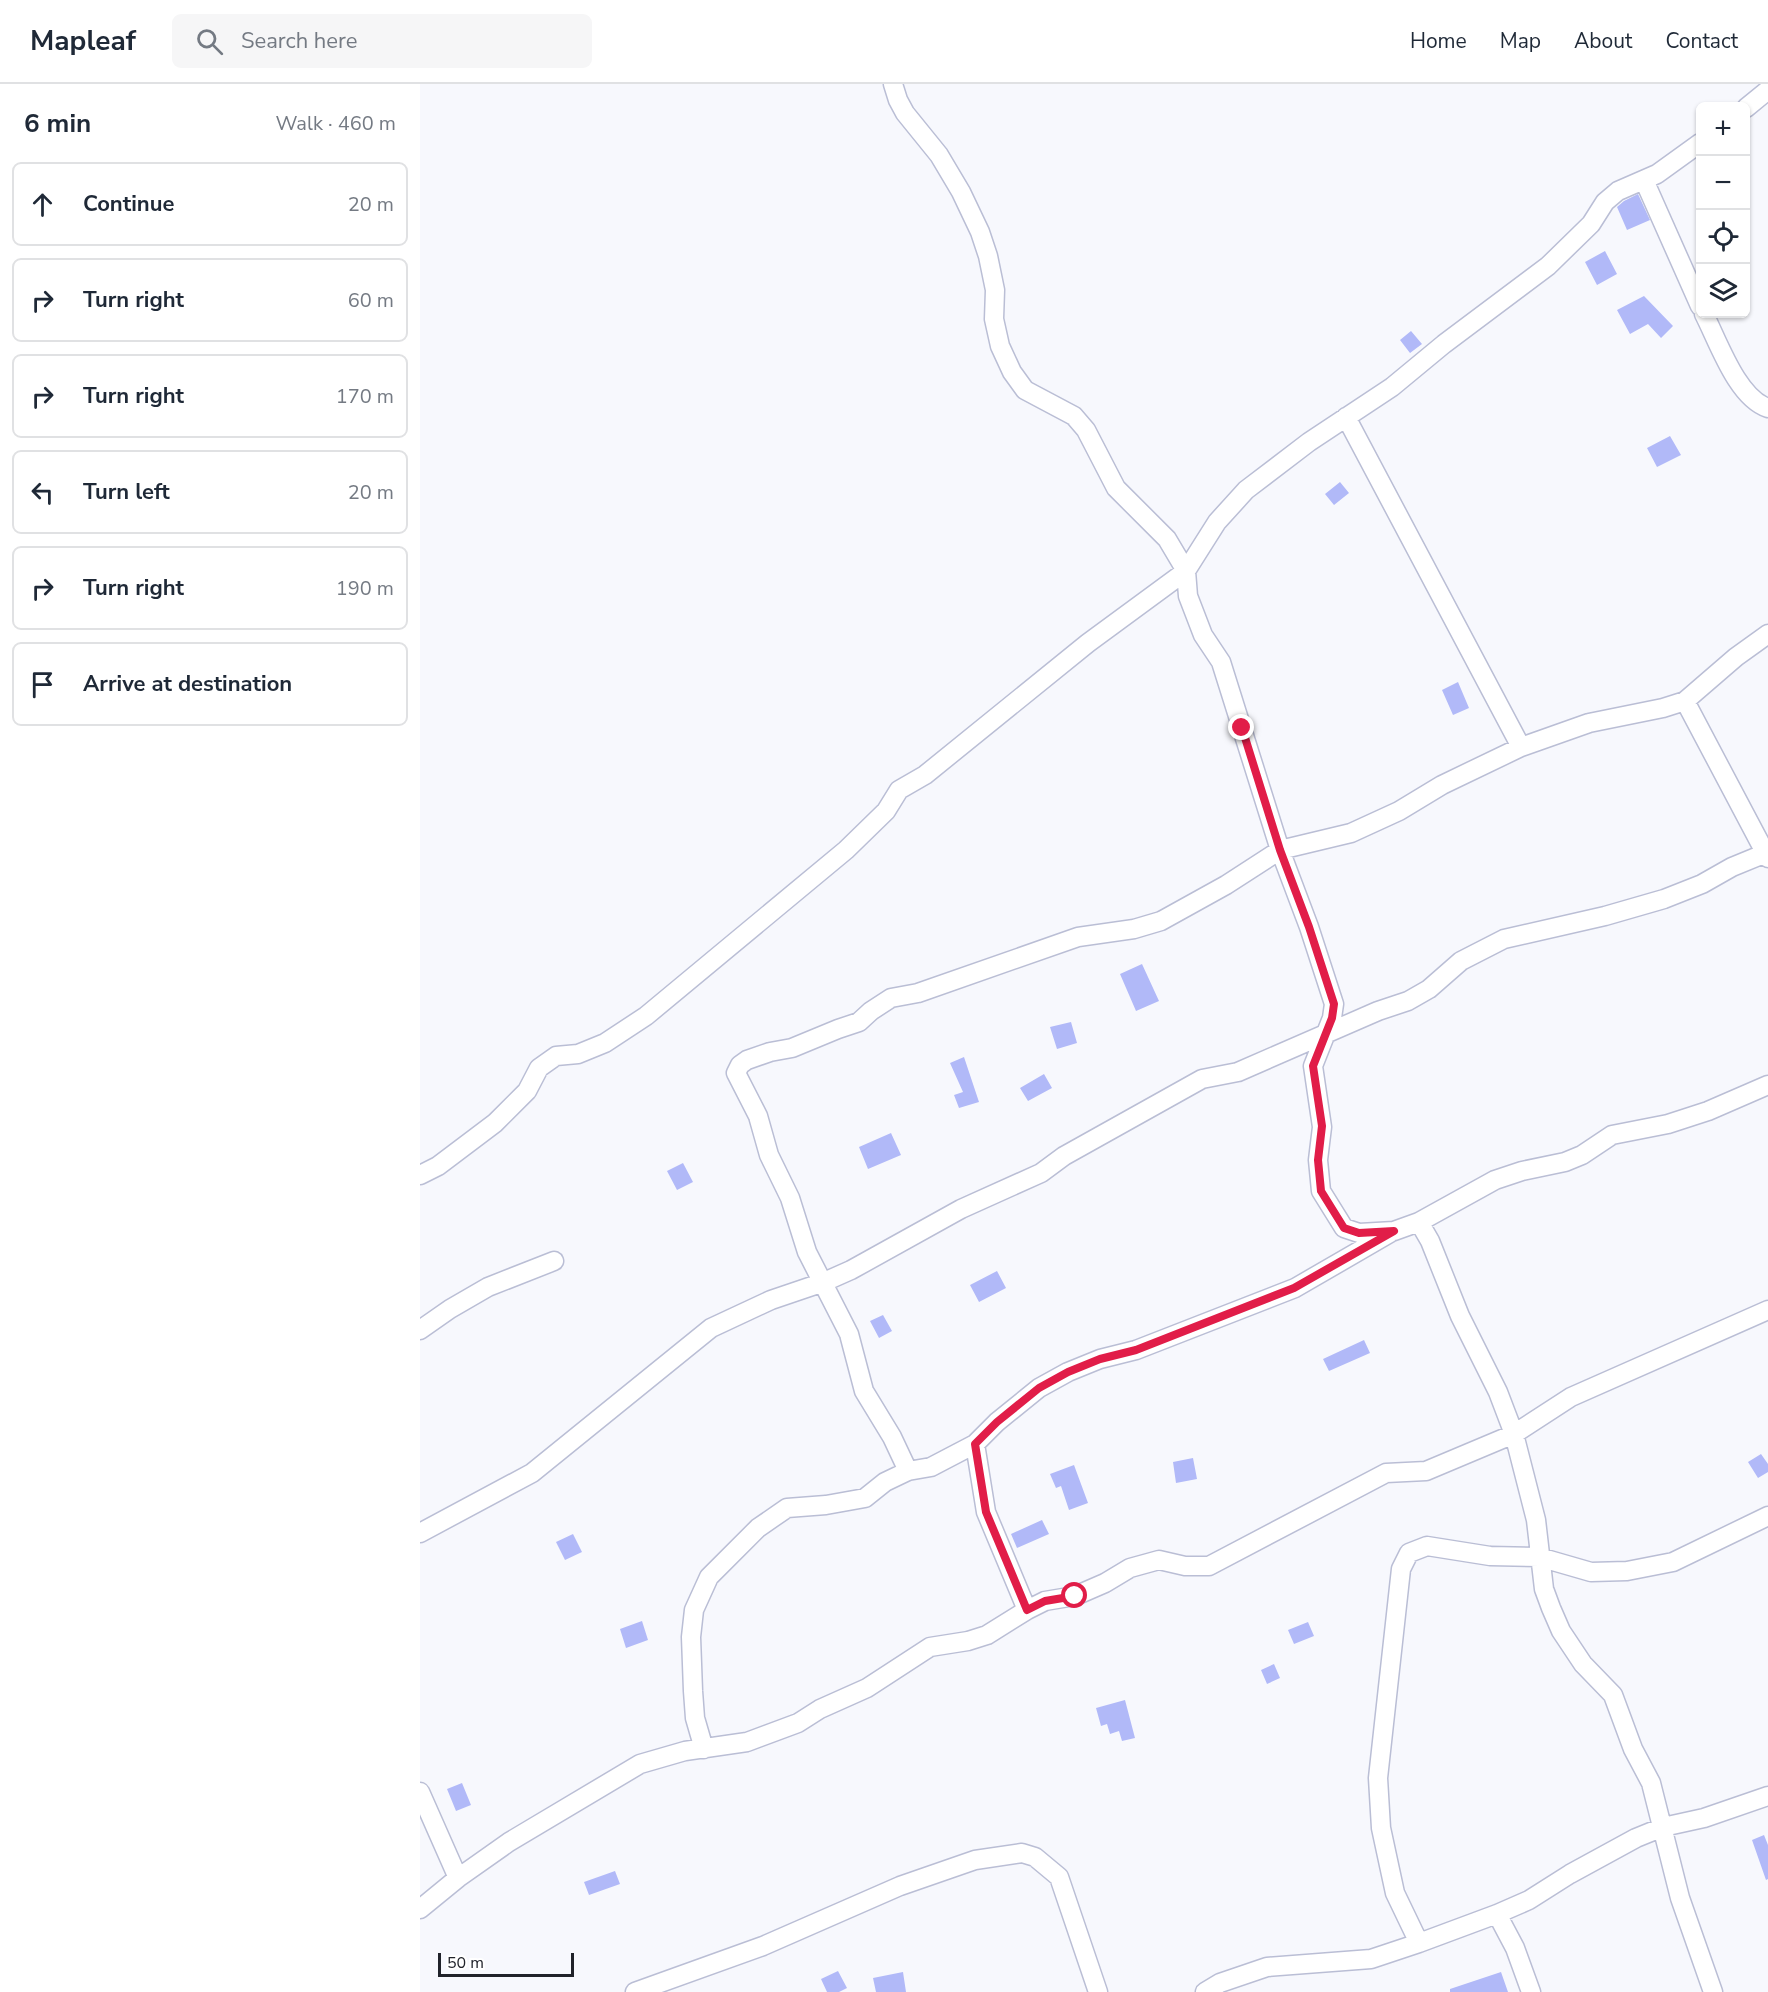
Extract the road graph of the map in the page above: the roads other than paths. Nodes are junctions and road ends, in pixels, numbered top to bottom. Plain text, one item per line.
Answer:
1 (894, 84) edge
2 (1768, 90) edge
3 (1750, 105) edge
4 (1696, 147) edge
5 (1644, 180) junction
6 (1696, 295) edge
7 (1706, 318) edge
8 (1768, 408) edge
9 (1346, 417) junction
10 (1186, 571) junction
11 (1768, 634) edge
12 (1685, 702) junction
13 (1521, 747) junction
14 (1280, 850) junction
15 (1767, 856) edge
16 (1325, 1033) junction
17 (1768, 1085) edge
18 (420, 1175) edge
19 (1419, 1222) junction
20 (1394, 1231) junction
21 (554, 1261) dead end
22 (824, 1282) junction
23 (1768, 1311) edge
24 (420, 1330) edge
25 (1514, 1434) junction
26 (975, 1444) junction
27 (908, 1471) junction
28 (1768, 1516) edge
29 (420, 1533) edge
30 (1539, 1557) junction
31 (1027, 1610) junction
32 (704, 1749) junction
33 (420, 1792) edge
34 (1768, 1796) edge
35 (1663, 1827) junction
36 (458, 1878) junction
37 (420, 1909) edge
38 (1497, 1914) junction
39 (1419, 1943) junction
40 (634, 1992) edge
41 (1098, 1992) edge
42 (1205, 1992) edge
43 (1531, 1992) edge
44 (1713, 1992) edge

1 - 10 street
2 - 3 street
4 - 5 street
5 - 6 street
5 - 9 street
7 - 8 street
9 - 10 street
9 - 13 street
10 - 14 street
10 - 18 street
11 - 12 street
12 - 13 street
12 - 15 street
13 - 14 street
14 - 16 street
14 - 22 street
15 - 16 street
16 - 20 street
16 - 22 street
17 - 19 street
19 - 20 street
19 - 25 street
20 - 26 street
21 - 24 street
22 - 27 street
22 - 29 street
23 - 25 street
25 - 30 street
25 - 31 street
26 - 27 street
26 - 31 street
27 - 32 street
28 - 30 street
30 - 35 street
30 - 39 street
31 - 32 street
32 - 36 street
33 - 36 street
34 - 35 street
35 - 38 street
35 - 44 street
36 - 37 street
38 - 39 street
38 - 43 street
39 - 42 street
40 - 41 street

